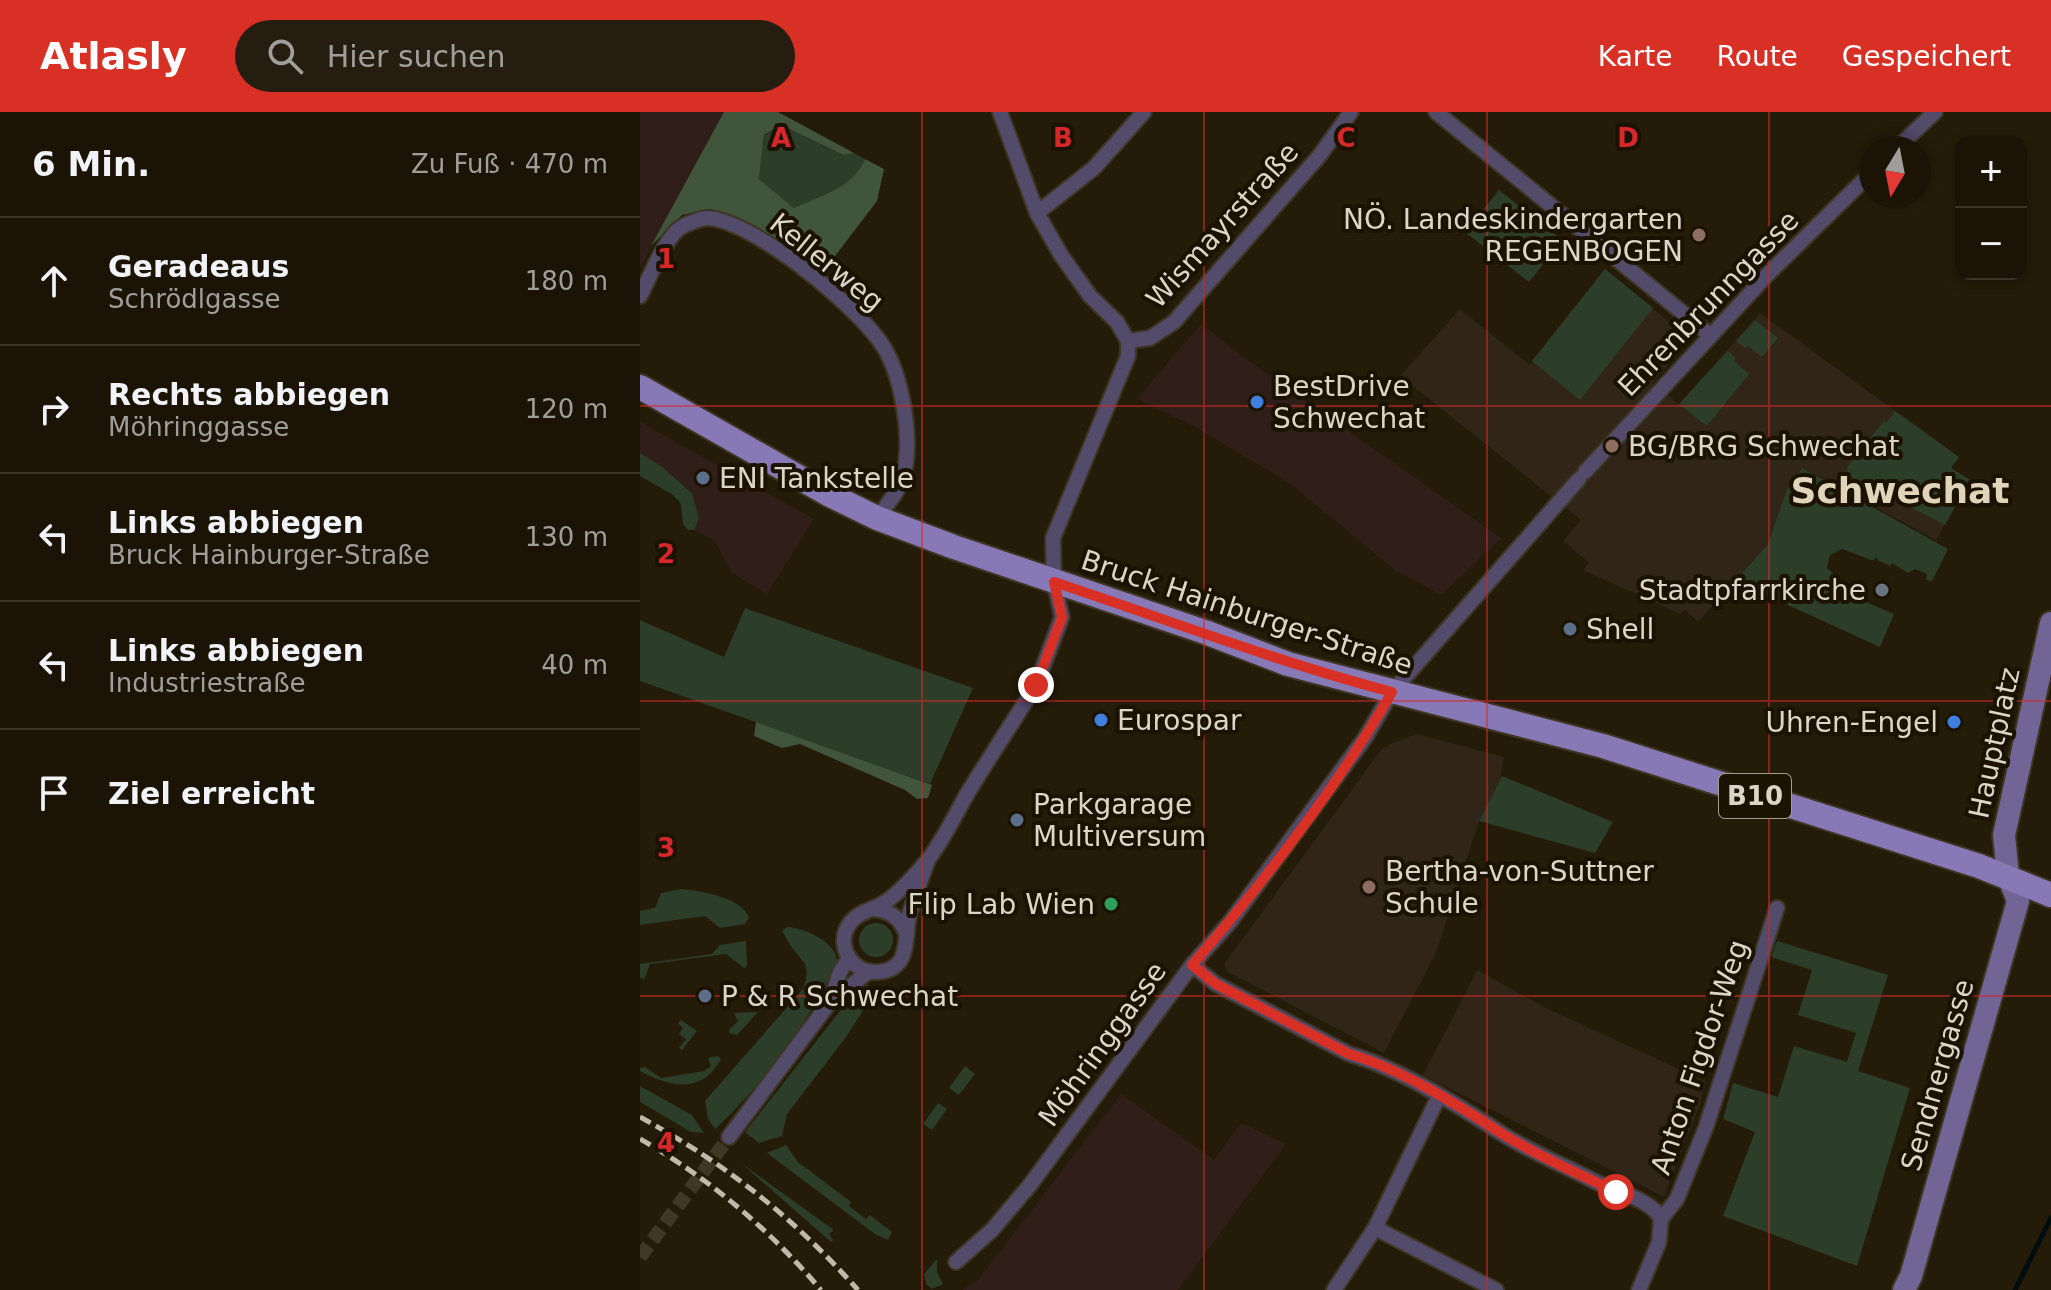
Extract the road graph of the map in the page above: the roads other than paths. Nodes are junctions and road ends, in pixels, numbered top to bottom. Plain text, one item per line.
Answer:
1 (1000, 112) edge
2 (1144, 112) edge
3 (1351, 112) edge
4 (1436, 112) edge
5 (1935, 112) edge
6 (1910, 136) edge
7 (1859, 185) edge
8 (1037, 213) junction
9 (640, 296) edge
10 (1710, 335) junction
11 (1128, 341) junction
12 (640, 387) edge
13 (877, 518) junction
14 (1054, 582) junction
15 (2051, 623) edge
16 (1392, 692) junction
17 (928, 860) junction
18 (2008, 876) junction
19 (2047, 893) edge
20 (1777, 908) dead end
21 (874, 909) junction
22 (907, 935) junction
23 (849, 958) junction
24 (1192, 965) junction
25 (868, 972) junction
26 (830, 1002) junction
27 (1439, 1096) junction
28 (729, 1137) tunnel mouth
29 (1661, 1219) junction
30 (1375, 1228) junction
31 (956, 1262) dead end
32 (1334, 1290) edge
33 (1496, 1290) edge
34 (1639, 1290) edge
35 (1904, 1290) edge

1 - 8 street
2 - 8 street
3 - 11 street, Wismayrstraße
4 - 10 street
5 - 6 street
7 - 10 street, Ehrenbrunngasse
8 - 11 street
9 - 13 street, Kellerweg
10 - 16 street, Ehrenbrunngasse
11 - 14 street
12 - 13 main road, Bruck Hainburger-Straße / B10
13 - 14 main road, Bruck Hainburger-Straße / B10
14 - 16 main road, Bruck Hainburger-Straße / B10
14 - 17 street
15 - 18 street, Hauptplatz
16 - 18 main road, Bruck Hainburger-Straße / B10
16 - 24 street, Möhringgasse
17 - 21 street
17 - 22 street
18 - 19 main road, B10
18 - 35 street, Sendnergasse
20 - 29 street, Anton Figdor-Weg
21 - 22 street
21 - 23 street
22 - 25 street
23 - 25 street
23 - 26 street
24 - 27 street
24 - 31 street, Möhringgasse
25 - 26 street
26 - 28 street
27 - 29 street
27 - 30 street
29 - 34 street
30 - 32 street
30 - 33 street

